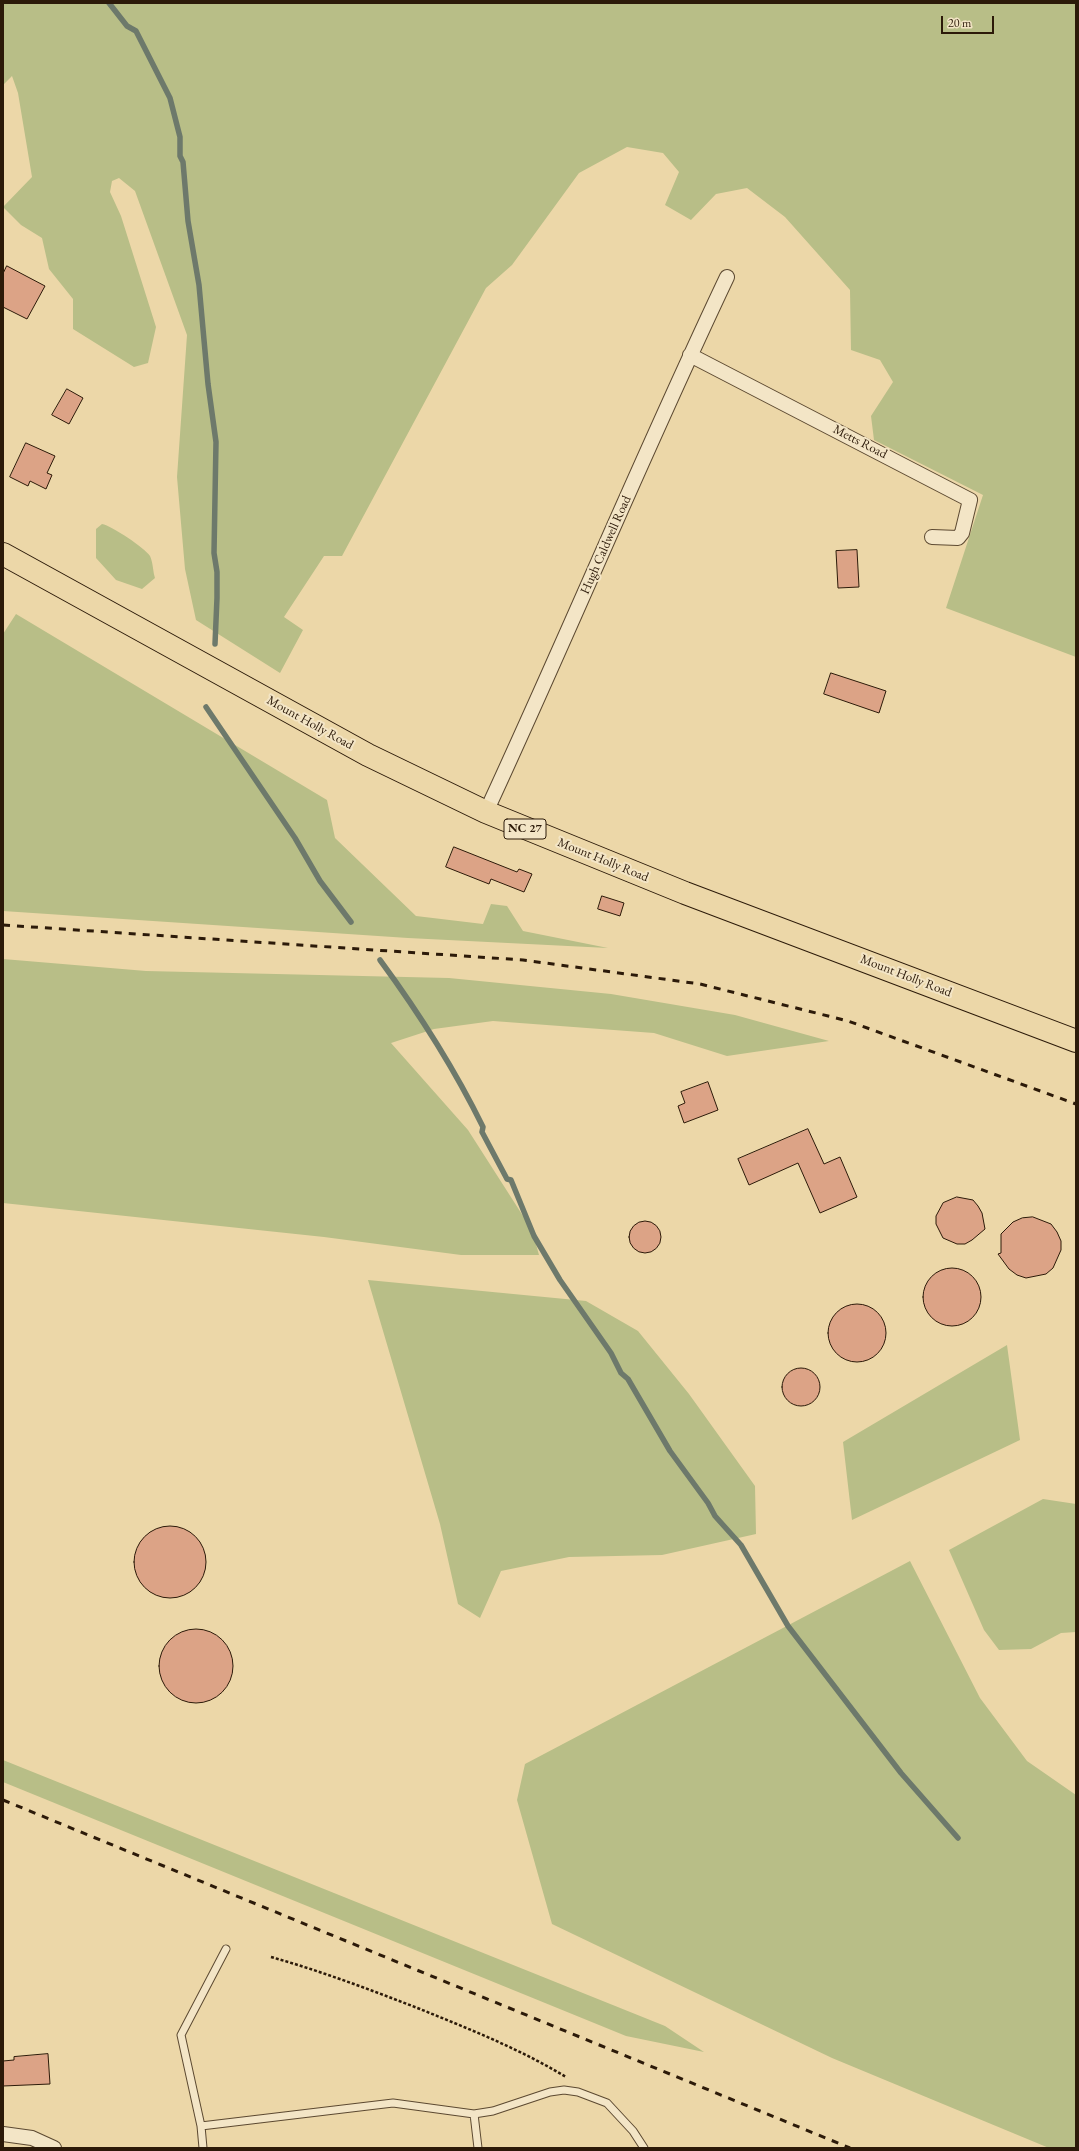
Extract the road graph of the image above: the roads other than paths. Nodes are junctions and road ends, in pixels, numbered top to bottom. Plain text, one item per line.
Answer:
1 (727, 277) dead end
2 (690, 355) junction
3 (932, 537) dead end
4 (3, 554) edge
5 (486, 812) junction
6 (1076, 1041) edge
7 (226, 1949) dead end
8 (474, 2114) junction
9 (201, 2126) junction
10 (3, 2134) edge
11 (54, 2148) edge
12 (203, 2148) edge
13 (478, 2148) edge
14 (644, 2148) edge

1 - 2 street, Hugh Caldwell Road
2 - 3 street, Metts Road
2 - 5 street, Hugh Caldwell Road
4 - 5 main road, Mount Holly Road / NC 27
5 - 6 main road, Mount Holly Road / NC 27
7 - 9 lane
8 - 9 lane
8 - 13 lane
8 - 14 lane
9 - 12 lane
10 - 11 street

